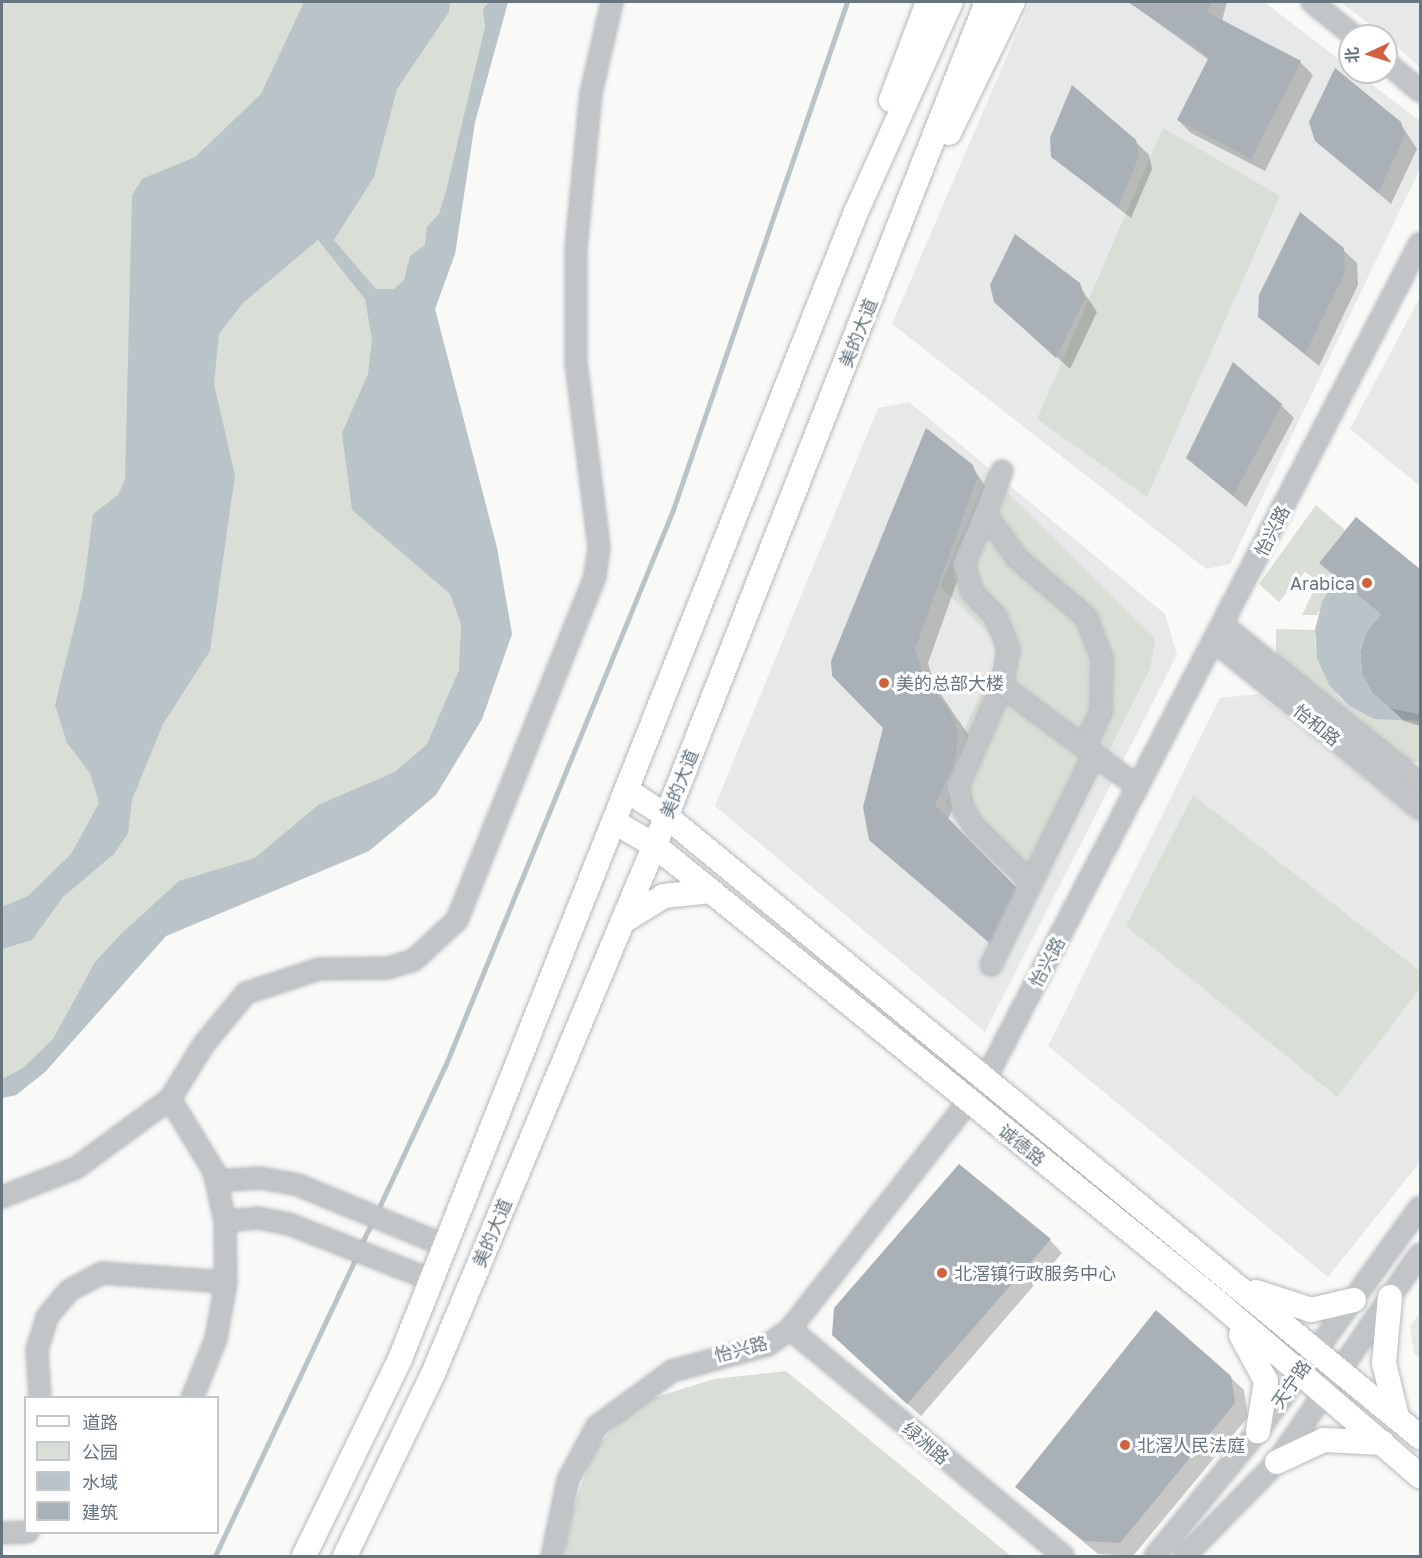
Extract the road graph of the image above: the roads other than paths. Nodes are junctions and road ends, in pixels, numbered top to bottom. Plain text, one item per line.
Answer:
1 (612, 2) edge
2 (928, 2) edge
3 (951, 2) edge
4 (987, 2) edge
5 (1013, 2) edge
6 (1312, 2) edge
7 (1339, 24) edge
8 (1398, 72) edge
9 (1420, 91) edge
10 (856, 212) junction
11 (900, 232) junction
12 (1420, 243) edge
13 (1002, 471) dead end
14 (985, 514) junction
15 (1219, 633) junction
16 (1002, 686) junction
17 (1089, 751) junction
18 (1420, 783) edge
19 (1138, 788) junction
20 (628, 791) junction
21 (1420, 809) edge
22 (666, 816) junction
23 (616, 823) junction
24 (654, 845) junction
25 (1031, 882) junction
26 (711, 891) junction
27 (622, 922) junction
28 (991, 965) dead end
29 (985, 1080) junction
30 (170, 1099) junction
31 (970, 1103) junction
32 (216, 1181) junction
33 (2, 1197) edge
34 (1420, 1207) edge
35 (225, 1221) junction
36 (446, 1246) junction
37 (1420, 1254) edge
38 (432, 1280) junction
39 (226, 1282) junction
40 (1243, 1288) junction
41 (1390, 1297) junction
42 (1214, 1299) junction
43 (1354, 1300) junction
44 (790, 1329) junction
45 (1316, 1349) junction
46 (1339, 1367) junction
47 (1298, 1372) junction
48 (1324, 1391) junction
49 (40, 1396) edge
50 (193, 1396) edge
51 (1397, 1417) junction
52 (1258, 1431) junction
53 (1420, 1437) edge
54 (1383, 1443) junction
55 (1277, 1462) junction
56 (1420, 1476) edge
57 (2, 1533) edge
58 (24, 1533) edge
59 (304, 1557) edge
60 (345, 1557) edge
61 (552, 1557) edge
62 (1063, 1557) edge
63 (1155, 1557) edge
64 (1185, 1557) edge

1 - 30 street
2 - 10 main road
3 - 10 main road, 美的大道
4 - 11 main road, 美的大道
5 - 11 main road
6 - 7 street
8 - 9 street
10 - 20 main road, 美的大道
11 - 22 main road, 美的大道
12 - 15 street, 怡兴路
13 - 14 street
14 - 16 street
14 - 17 street
15 - 18 street, 怡和路
15 - 19 street, 怡兴路
15 - 21 street, 怡和路
16 - 17 street
16 - 25 street
17 - 19 street
17 - 25 street
19 - 29 street, 怡兴路
20 - 22 main road, 诚德路
20 - 23 main road, 美的大道
22 - 24 main road, 美的大道
22 - 29 main road, 诚德路
23 - 24 main road, 诚德路
23 - 36 main road, 美的大道
24 - 26 main road, 诚德路
24 - 27 main road, 美的大道
25 - 28 street
26 - 27 main road
26 - 31 main road, 诚德路
27 - 60 main road, 美的大道
29 - 31 street, 怡兴路
29 - 40 main road, 诚德路
30 - 32 street
30 - 33 street
31 - 42 main road, 诚德路
31 - 44 street, 怡兴路
32 - 35 street
32 - 36 street
34 - 43 street, 天宁路
35 - 38 street
35 - 39 street
36 - 38 main road, 美的大道
37 - 41 street, 天宁路
38 - 59 main road, 美的大道
39 - 49 street
39 - 50 street
40 - 43 main road
40 - 45 main road, 诚德路
41 - 46 street, 天宁路
41 - 51 main road
42 - 47 main road, 诚德路
42 - 52 main road
43 - 45 street, 天宁路
44 - 61 street, 怡兴路
44 - 62 street, 绿洲路
45 - 46 main road, 诚德路
45 - 47 street, 天宁路
46 - 48 street, 天宁路
46 - 51 main road, 诚德路
47 - 48 main road, 诚德路
47 - 52 street, 天宁路
48 - 54 main road, 诚德路
48 - 55 street, 天宁路
51 - 53 main road, 诚德路
52 - 63 street, 天宁路
54 - 55 main road
54 - 56 main road, 诚德路
55 - 64 street, 天宁路
57 - 58 street

